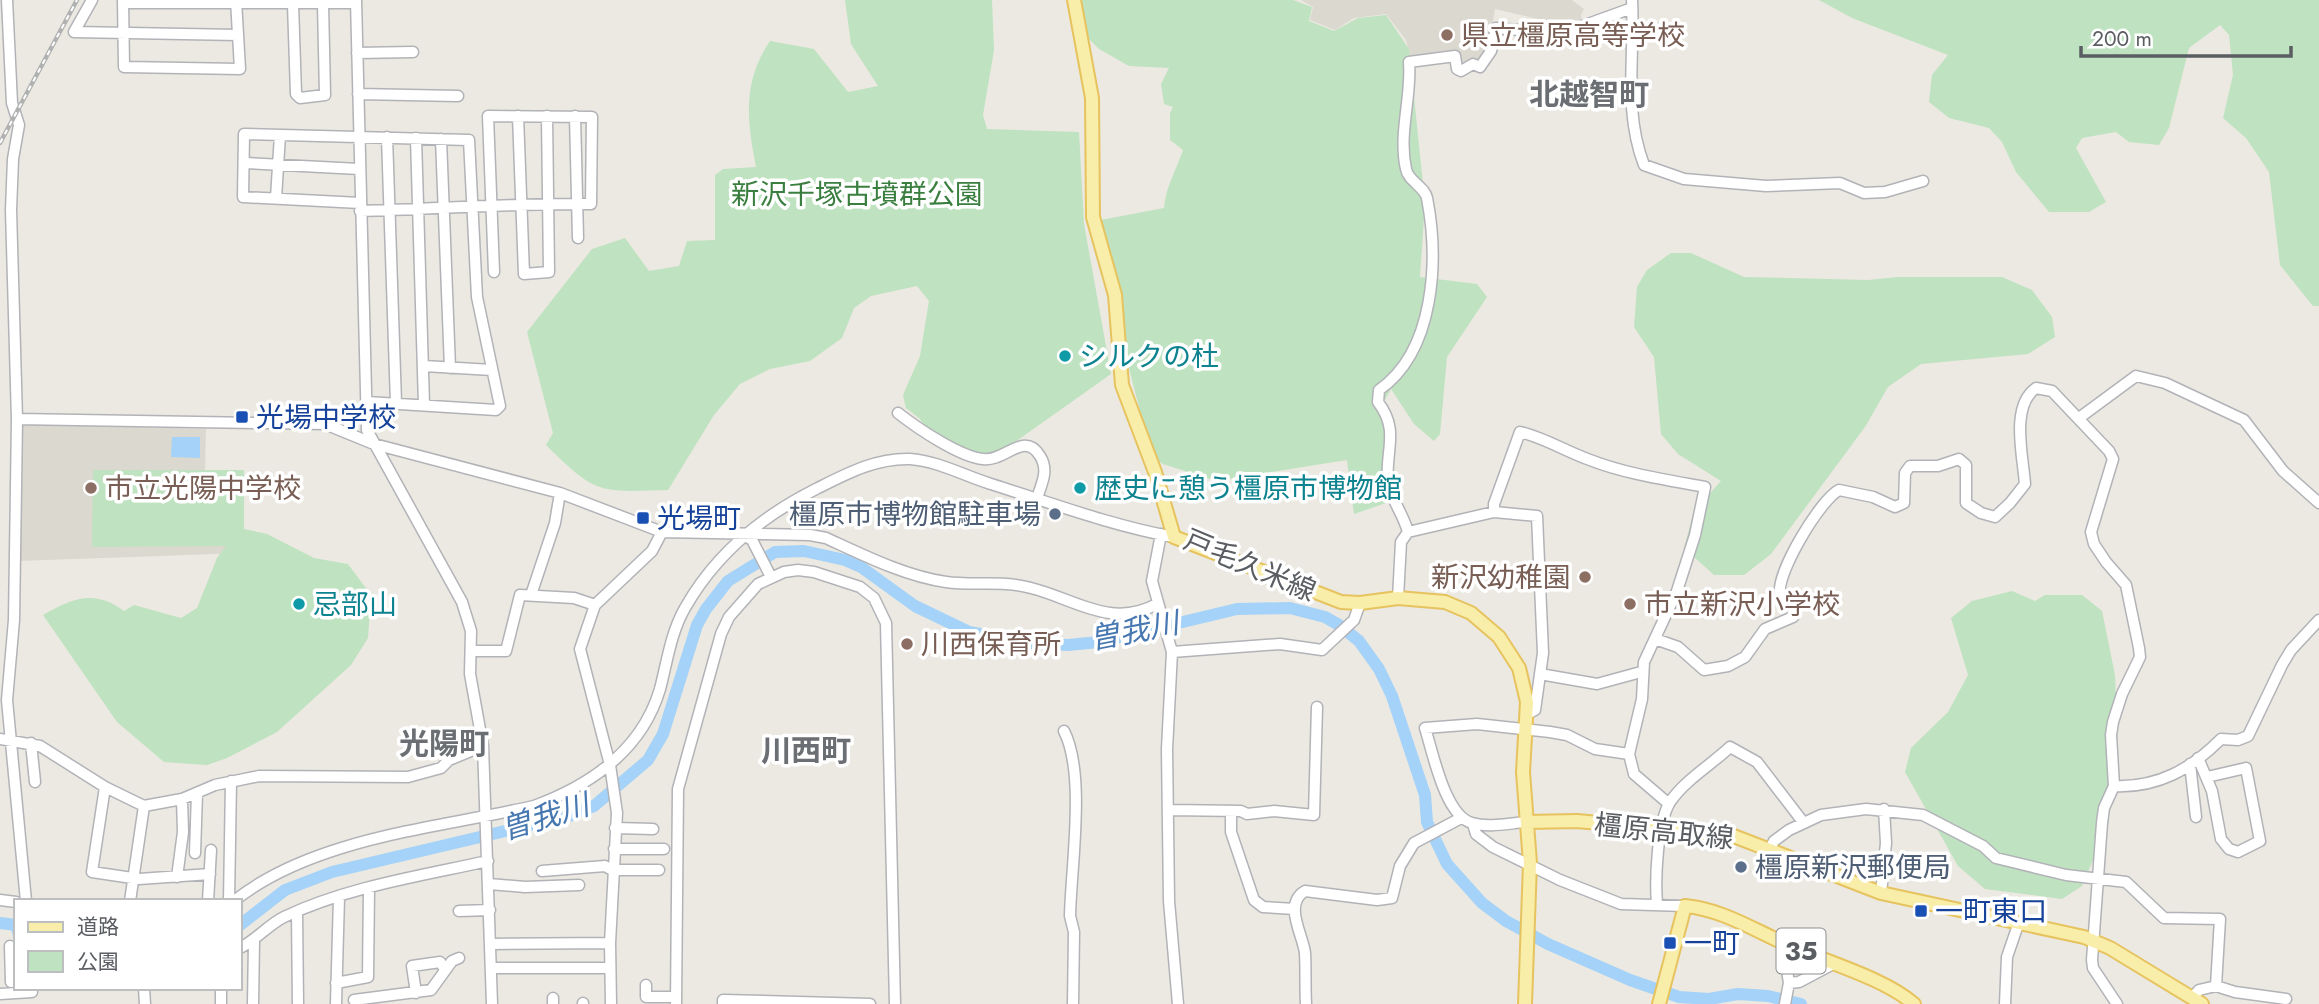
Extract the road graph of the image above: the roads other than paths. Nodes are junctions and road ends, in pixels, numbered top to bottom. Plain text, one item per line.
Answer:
1 (92, 0) edge
2 (1074, 0) edge
3 (356, 1) edge
4 (123, 2) edge
5 (236, 2) edge
6 (7, 3) edge
7 (293, 4) junction
8 (323, 4) junction
9 (1632, 4) edge
10 (124, 34) junction
11 (238, 34) junction
12 (412, 52) dead end
13 (357, 53) junction
14 (358, 94) junction
15 (458, 96) dead end
16 (518, 116) junction
17 (547, 116) junction
18 (575, 116) junction
19 (280, 135) junction
20 (359, 136) junction
21 (387, 137) junction
22 (416, 138) junction
23 (441, 139) junction
24 (245, 163) junction
25 (278, 165) junction
26 (359, 169) junction
27 (1923, 181) dead end
28 (276, 198) junction
29 (548, 204) junction
30 (576, 204) junction
31 (522, 205) junction
32 (491, 206) junction
33 (360, 207) junction
34 (470, 207) junction
35 (444, 208) junction
36 (418, 209) junction
37 (389, 210) junction
38 (578, 238) dead end
39 (494, 272) dead end
40 (424, 366) junction
41 (450, 368) junction
42 (492, 370) junction
43 (367, 402) junction
44 (396, 403) junction
45 (424, 405) junction
46 (898, 413) dead end
47 (2079, 418) junction
48 (17, 419) junction
49 (374, 444) junction
50 (560, 493) junction
51 (1037, 498) junction
52 (2319, 503) edge
53 (1494, 512) junction
54 (662, 532) junction
55 (1408, 532) junction
56 (1161, 534) junction
57 (1174, 537) junction
58 (747, 538) junction
59 (770, 575) junction
60 (531, 595) junction
61 (1398, 598) junction
62 (1360, 603) junction
63 (595, 605) junction
64 (1158, 606) junction
65 (2319, 620) edge
66 (1655, 639) junction
67 (1171, 647) junction
68 (471, 651) junction
69 (1641, 672) junction
70 (1540, 674) junction
71 (1317, 707) dead end
72 (1527, 714) junction
73 (1065, 731) dead end
74 (1527, 731) junction
75 (0, 740) edge
76 (11, 740) junction
77 (31, 743) junction
78 (482, 746) junction
79 (1629, 754) junction
80 (2194, 761) junction
81 (610, 768) junction
82 (2207, 777) junction
83 (231, 781) junction
84 (35, 782) dead end
85 (2114, 786) junction
86 (105, 788) junction
87 (197, 793) junction
88 (182, 799) junction
89 (1669, 804) junction
90 (144, 806) junction
91 (1884, 809) junction
92 (1169, 810) junction
93 (1231, 812) junction
94 (2196, 817) dead end
95 (1461, 818) junction
96 (486, 819) junction
97 (1527, 822) junction
98 (1803, 822) junction
99 (1473, 824) junction
100 (615, 828) junction
101 (653, 828) dead end
102 (1663, 828) junction
103 (614, 849) junction
104 (664, 849) dead end
105 (1770, 849) junction
106 (211, 850) dead end
107 (195, 853) dead end
108 (488, 860) junction
109 (1530, 863) junction
110 (612, 870) junction
111 (659, 870) dead end
112 (542, 871) dead end
113 (210, 874) junction
114 (177, 877) junction
115 (133, 879) junction
116 (2099, 879) junction
117 (489, 884) junction
118 (579, 885) dead end
119 (369, 888) junction
120 (1881, 893) junction
121 (339, 897) junction
122 (26, 899) edge
123 (130, 899) edge
124 (208, 899) edge
125 (229, 899) edge
126 (236, 899) edge
127 (1657, 904) junction
128 (1685, 906) junction
129 (1295, 909) junction
130 (459, 911) dead end
131 (490, 911) junction
132 (297, 913) junction
133 (2019, 922) junction
134 (254, 941) junction
135 (2094, 941) junction
136 (610, 943) junction
137 (492, 944) junction
138 (8, 945) edge
139 (1787, 945) junction
140 (242, 947) edge
141 (459, 958) dead end
142 (1833, 964) junction
143 (491, 968) junction
144 (610, 968) junction
145 (444, 969) junction
146 (354, 981) junction
147 (11, 982) dead end
148 (336, 983) junction
149 (646, 985) dead end
150 (1789, 985) junction
151 (2216, 986) junction
152 (32, 990) edge
153 (416, 993) junction
154 (0, 994) edge
155 (2286, 999) dead end
156 (676, 1001) edge
157 (2197, 1001) edge
158 (355, 1002) edge
159 (1659, 1003) edge
160 (31, 1004) edge
161 (253, 1004) edge
162 (298, 1004) edge
163 (336, 1004) edge
164 (492, 1004) edge
165 (611, 1004) edge
166 (723, 1004) edge
167 (870, 1004) edge
168 (895, 1004) edge
169 (1073, 1004) edge
170 (1178, 1004) edge
171 (1306, 1004) edge
172 (1525, 1004) edge
173 (1785, 1004) edge
174 (1914, 1004) edge
175 (2005, 1004) edge
176 (2117, 1004) edge

1 - 10 street
2 - 57 main road, 戸毛久米線
3 - 8 street
3 - 13 street
4 - 5 street
4 - 10 street
5 - 7 street
5 - 11 street
6 - 48 street
7 - 8 street
7 - 8 street
9 - 27 street
9 - 55 street
10 - 11 street
10 - 11 street
12 - 13 street
13 - 14 street
14 - 15 street
14 - 20 street
16 - 17 street
16 - 31 street
16 - 32 street
17 - 18 street
17 - 29 street
18 - 30 street
18 - 30 street
19 - 20 street
19 - 24 street
19 - 25 street
20 - 21 street
20 - 26 street
21 - 22 street
21 - 37 street
22 - 23 street
22 - 36 street
23 - 34 street
23 - 35 street
24 - 25 street
24 - 28 street
25 - 26 street
25 - 28 street
26 - 33 street
28 - 33 street
29 - 30 street
29 - 31 street
29 - 31 street
30 - 38 street
31 - 32 street
32 - 34 street
32 - 39 street
33 - 37 street
33 - 43 street
34 - 35 street
34 - 42 street
35 - 36 street
35 - 41 street
36 - 37 street
36 - 40 street
37 - 44 street
40 - 41 street
40 - 45 street
41 - 42 street
42 - 45 street
43 - 44 street
43 - 49 street
44 - 45 street
46 - 51 street
47 - 52 street
47 - 66 street
47 - 85 street
48 - 49 street
48 - 76 street
49 - 50 street
49 - 68 street
50 - 54 street
50 - 60 street
51 - 56 street
51 - 58 street
53 - 55 street
53 - 66 street
53 - 70 street
54 - 58 street
54 - 63 street
55 - 61 street
56 - 57 street
56 - 64 street
57 - 62 main road, 戸毛久米線
58 - 59 street
58 - 64 street
58 - 81 street
59 - 156 street
59 - 168 street
60 - 63 street
60 - 68 street
61 - 62 main road, 戸毛久米線
61 - 72 main road, 戸毛久米線
62 - 67 street
63 - 81 street
64 - 67 street
65 - 80 street
66 - 69 street
67 - 92 street
68 - 78 street
69 - 70 street
69 - 79 street
70 - 72 street
71 - 93 street
72 - 74 main road, 戸毛久米線
73 - 169 street
74 - 79 street
74 - 95 street
74 - 97 main road, 戸毛久米線
75 - 76 street
76 - 77 street
76 - 122 street
77 - 84 street
77 - 86 street
78 - 83 street
78 - 96 street
79 - 89 street
80 - 82 street
80 - 85 street
80 - 94 street
81 - 96 street
81 - 100 street
82 - 82 street
83 - 87 street
83 - 125 street
85 - 116 street
86 - 90 street
86 - 115 street
87 - 88 street
87 - 107 street
88 - 90 street
88 - 114 street
89 - 98 street
89 - 102 street
90 - 115 street
91 - 98 street
91 - 116 street
91 - 120 street
92 - 93 street
92 - 170 street
93 - 129 street
95 - 99 street
95 - 129 street
96 - 108 street
96 - 126 street
97 - 99 street
97 - 102 main road, 橿原高取線
97 - 109 main road
98 - 105 street
99 - 109 street
100 - 101 street
100 - 103 street
102 - 105 main road, 橿原高取線
102 - 127 street
103 - 104 street
103 - 110 street
105 - 120 main road, 橿原高取線
106 - 113 street
108 - 117 street
108 - 119 street
109 - 127 street
109 - 172 main road
110 - 111 street
110 - 112 street
110 - 136 street
113 - 114 street
113 - 124 street
114 - 115 street
115 - 123 street
116 - 135 street
116 - 151 street
117 - 118 street
117 - 131 street
119 - 121 street
119 - 146 street
120 - 133 main road, 橿原高取線
121 - 132 street
121 - 148 street
127 - 128 street
128 - 139 main road, 35
128 - 159 main road
129 - 171 street
130 - 131 street
131 - 137 street
132 - 134 street
132 - 162 street
133 - 135 main road, 橿原高取線
133 - 175 street
134 - 140 street
134 - 161 street
135 - 157 main road, 橿原高取線
135 - 176 street
136 - 137 street
136 - 144 street
137 - 143 street
138 - 147 street
139 - 142 main road, 35
139 - 150 street
141 - 145 street
142 - 150 street
142 - 174 main road, 35
143 - 144 street
143 - 164 street
144 - 165 street
145 - 153 street
145 - 153 street
146 - 148 street
146 - 158 street
148 - 163 street
149 - 156 street
150 - 173 street
151 - 155 street
151 - 157 street
152 - 154 street
152 - 160 street
153 - 158 street
166 - 167 street

